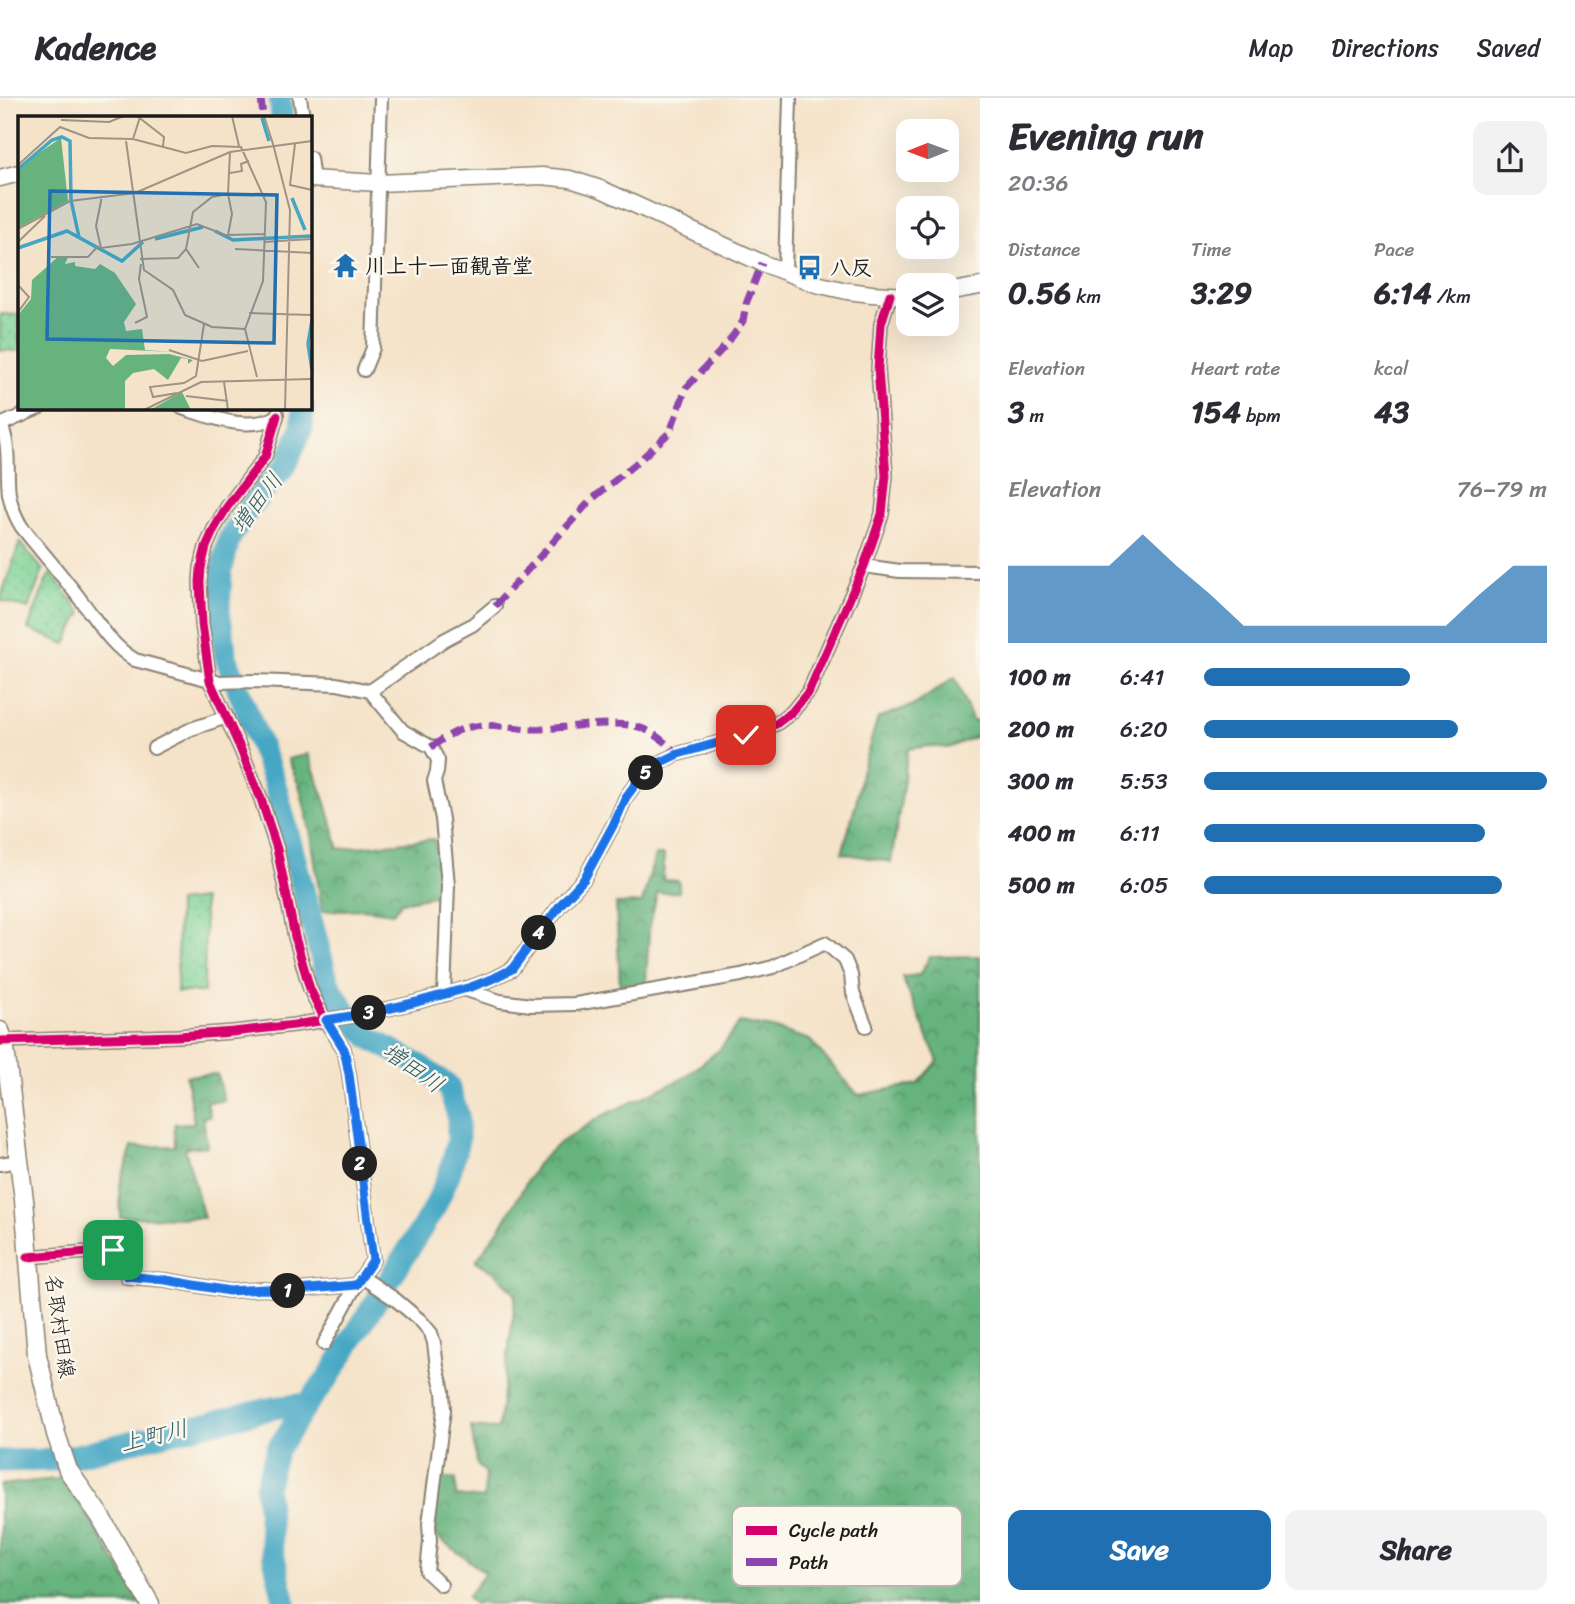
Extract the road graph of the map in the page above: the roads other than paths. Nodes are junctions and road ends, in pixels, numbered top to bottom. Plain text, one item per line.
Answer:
1 (300, 98) edge
2 (381, 98) edge
3 (790, 98) edge
4 (303, 116) edge
5 (18, 173) edge
6 (0, 178) edge
7 (312, 179) edge
8 (379, 183) junction
9 (785, 272) junction
10 (980, 286) edge
11 (959, 290) edge
12 (890, 295) junction
13 (896, 295) edge
14 (364, 370) dead end
15 (34, 410) edge
16 (190, 410) edge
17 (277, 412) edge
18 (0, 425) edge
19 (864, 566) junction
20 (980, 572) edge
21 (495, 606) dead end
22 (213, 681) junction
23 (370, 691) junction
24 (227, 717) junction
25 (154, 748) dead end
26 (463, 989) junction
27 (444, 995) junction
28 (329, 1020) junction
29 (866, 1027) dead end
30 (1, 1038) edge
31 (19, 1161) junction
32 (0, 1164) edge
33 (28, 1257) junction
34 (362, 1281) junction
35 (324, 1344) dead end
36 (441, 1585) dead end
37 (150, 1604) edge

1 - 4 street
2 - 8 street
3 - 9 street
5 - 6 street
7 - 8 street
8 - 9 street
8 - 14 street
9 - 12 street
10 - 11 street
12 - 13 street
12 - 19 street
15 - 18 street
16 - 17 street
17 - 22 street
18 - 22 street
19 - 20 street
19 - 26 street
21 - 23 street
22 - 23 street
22 - 24 street
23 - 27 street
24 - 25 street
24 - 28 street
26 - 27 street
26 - 29 street
27 - 28 street
28 - 30 street
28 - 34 street
30 - 31 main road, 名取村田線
31 - 32 street
31 - 33 main road, 名取村田線
33 - 34 street
33 - 37 main road, 名取村田線
34 - 35 street
34 - 36 street

